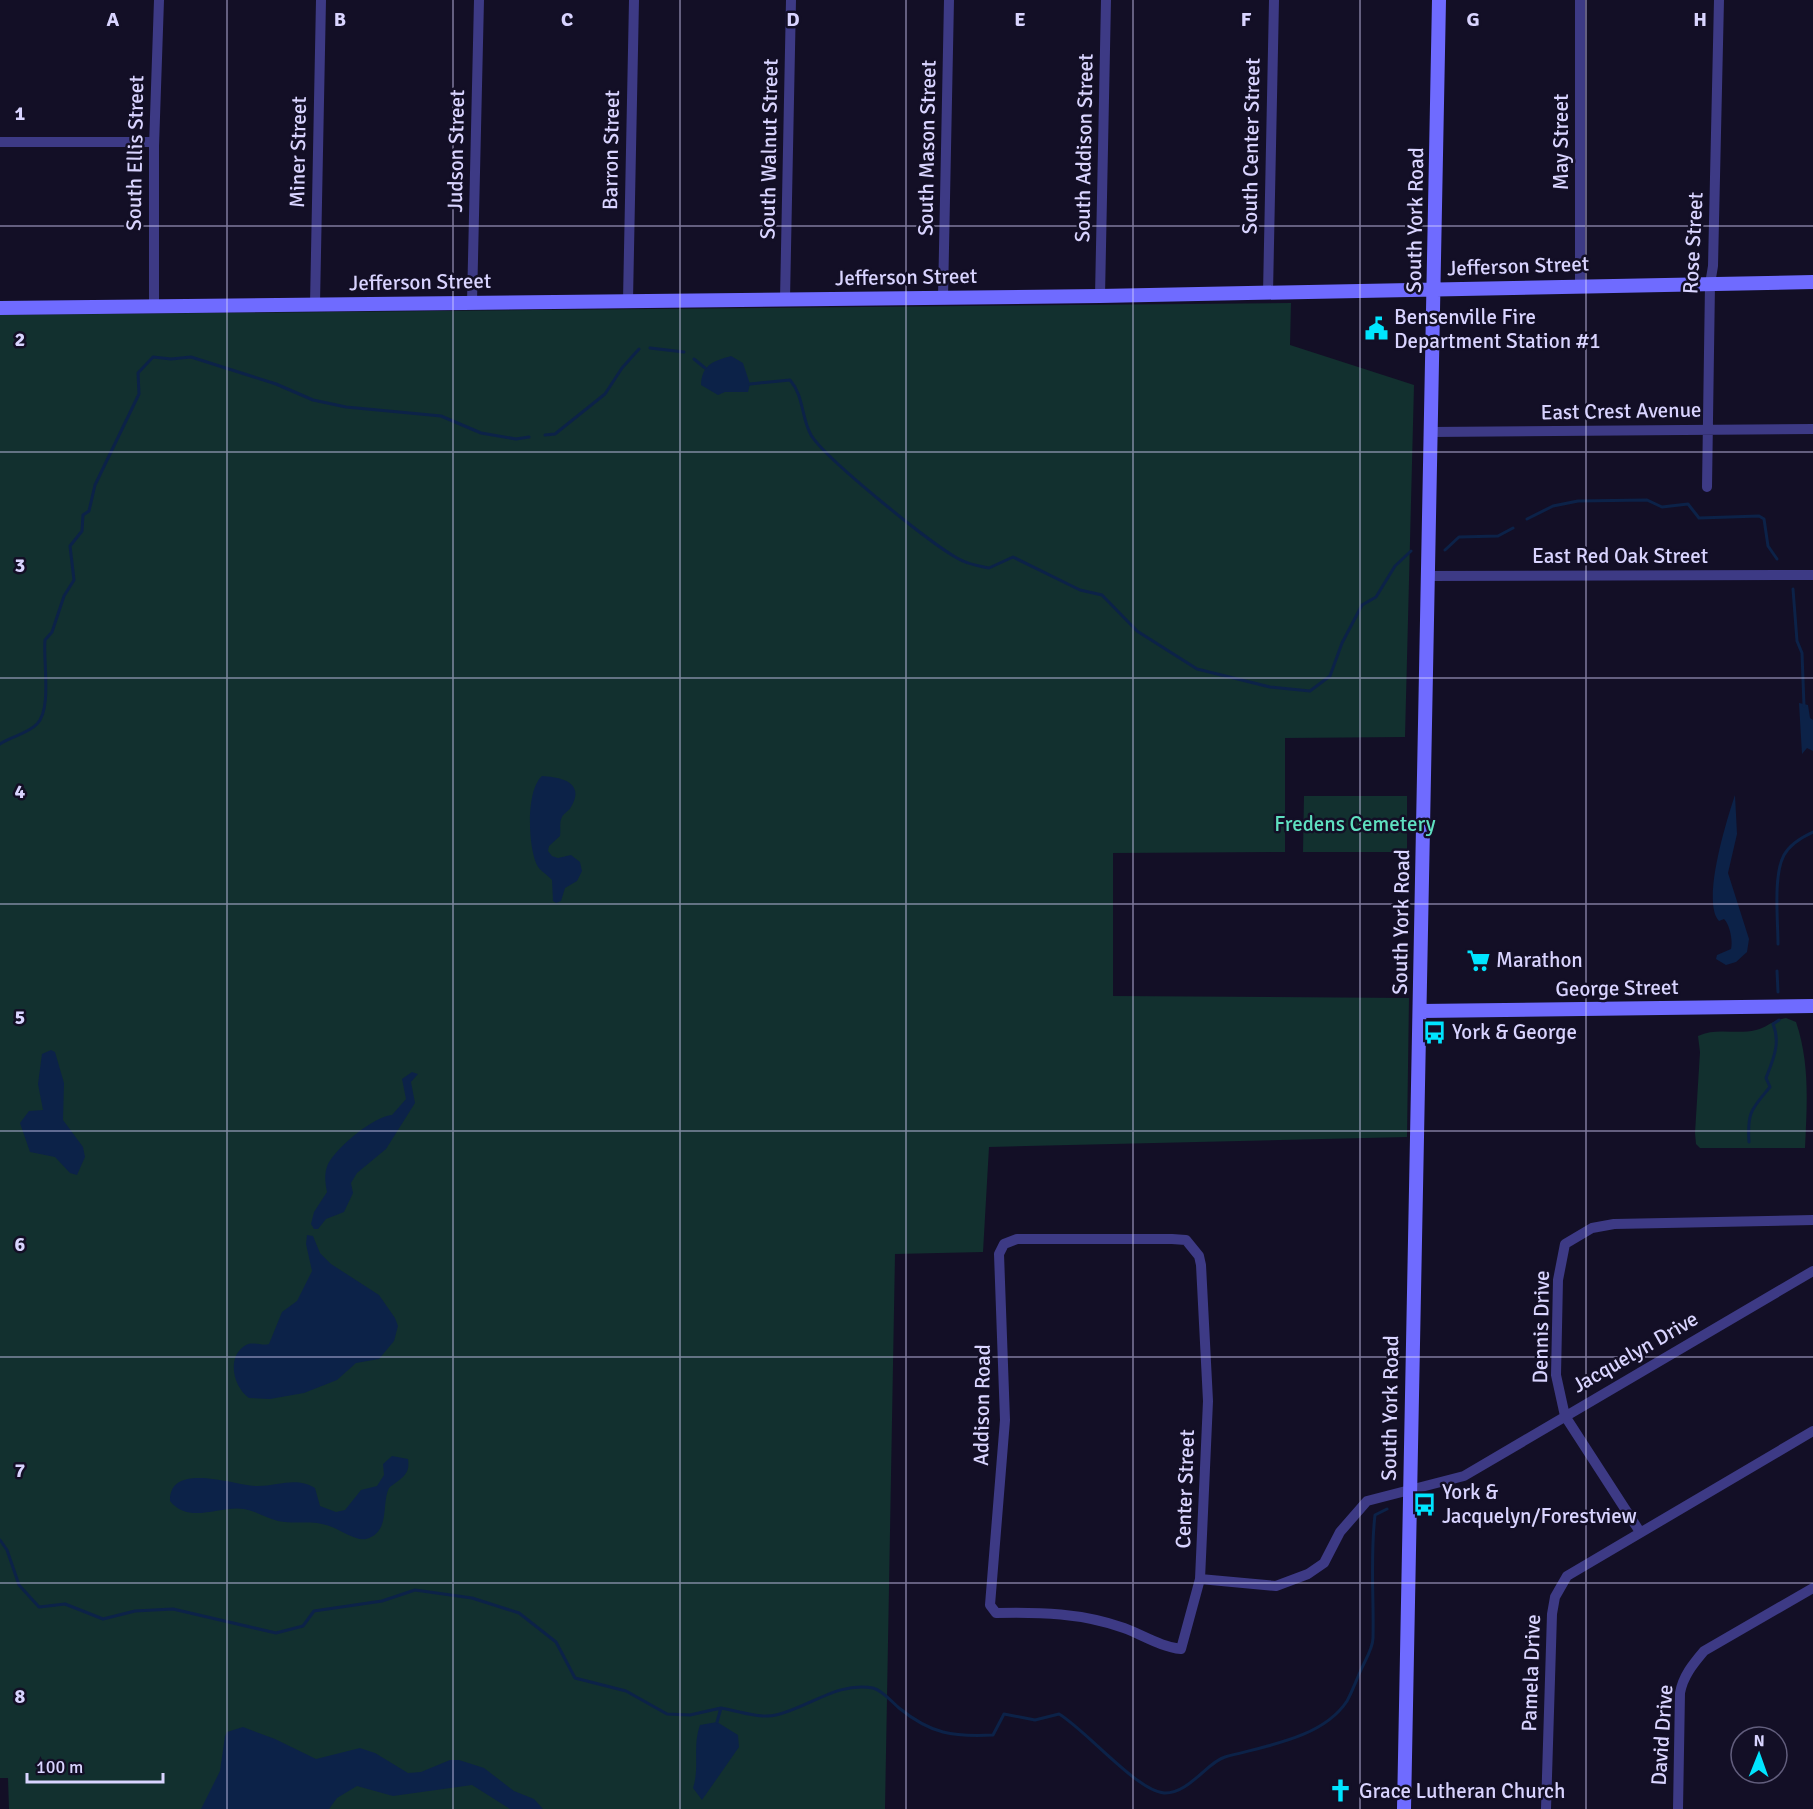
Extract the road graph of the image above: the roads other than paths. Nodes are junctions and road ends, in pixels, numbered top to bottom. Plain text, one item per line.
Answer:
1 (159, 0) edge
2 (321, 0) edge
3 (479, 0) edge
4 (634, 0) edge
5 (791, 0) edge
6 (949, 0) edge
7 (1106, 0) edge
8 (1274, 0) edge
9 (1439, 0) edge
10 (1580, 0) edge
11 (1719, 0) edge
12 (0, 142) edge
13 (154, 142) junction
14 (1813, 282) edge
15 (1580, 284) junction
16 (1710, 284) junction
17 (1434, 290) junction
18 (1268, 293) junction
19 (1100, 296) junction
20 (943, 298) junction
21 (785, 299) junction
22 (628, 300) junction
23 (472, 302) junction
24 (315, 304) junction
25 (154, 306) junction
26 (0, 308) edge
27 (1813, 429) edge
28 (1708, 430) junction
29 (1430, 432) junction
30 (1707, 487) dead end
31 (1813, 575) edge
32 (1428, 576) junction
33 (1813, 1006) edge
34 (1421, 1011) junction
35 (1813, 1220) edge
36 (1004, 1244) joint
37 (1813, 1271) edge
38 (1565, 1416) junction
39 (1813, 1431) edge
40 (1409, 1489) junction
41 (1640, 1532) junction
42 (1200, 1579) junction
43 (1813, 1588) edge
44 (1124, 1628) joint
45 (1404, 1809) edge
46 (1546, 1809) edge
47 (1677, 1809) edge

1 - 13 street, South Ellis Street
2 - 24 street, Miner Street
3 - 23 street, Judson Street
4 - 22 street, Barron Street
5 - 21 street, South Walnut Street
6 - 20 street, South Mason Street
7 - 19 street, South Addison Street
8 - 18 street, South Center Street
9 - 17 street, South York Road
10 - 15 street, May Street
11 - 16 street, Rose Street
12 - 13 street
13 - 25 street, South Ellis Street
14 - 16 street, Jefferson Street
15 - 16 street, Jefferson Street
15 - 17 street, Jefferson Street
16 - 28 street, Rose Street
17 - 18 street, Jefferson Street
17 - 29 street, South York Road
18 - 19 street, Jefferson Street
19 - 20 street, Jefferson Street
20 - 21 street, Jefferson Street
21 - 22 street, Jefferson Street
22 - 23 street, Jefferson Street
23 - 24 street, Jefferson Street
24 - 25 street, Jefferson Street
25 - 26 street, Jefferson Street
27 - 28 street, East Crest Avenue
28 - 29 street, East Crest Avenue
28 - 30 street, Rose Street
29 - 32 street, South York Road
31 - 32 street, East Red Oak Street
32 - 34 street, South York Road
33 - 34 street, George Street
34 - 40 street, South York Road
35 - 38 street, Dennis Drive
36 - 42 street, Center Street
36 - 44 street, Addison Road
37 - 38 street, Jacquelyn Drive
38 - 40 street, Jacquelyn Drive
38 - 41 street, Dennis Drive
39 - 41 street, Pamela Drive
40 - 42 street, Jacquelyn Drive
40 - 45 street, South York Road
41 - 46 street, Pamela Drive
42 - 44 street, Center Street
43 - 47 street, David Drive

